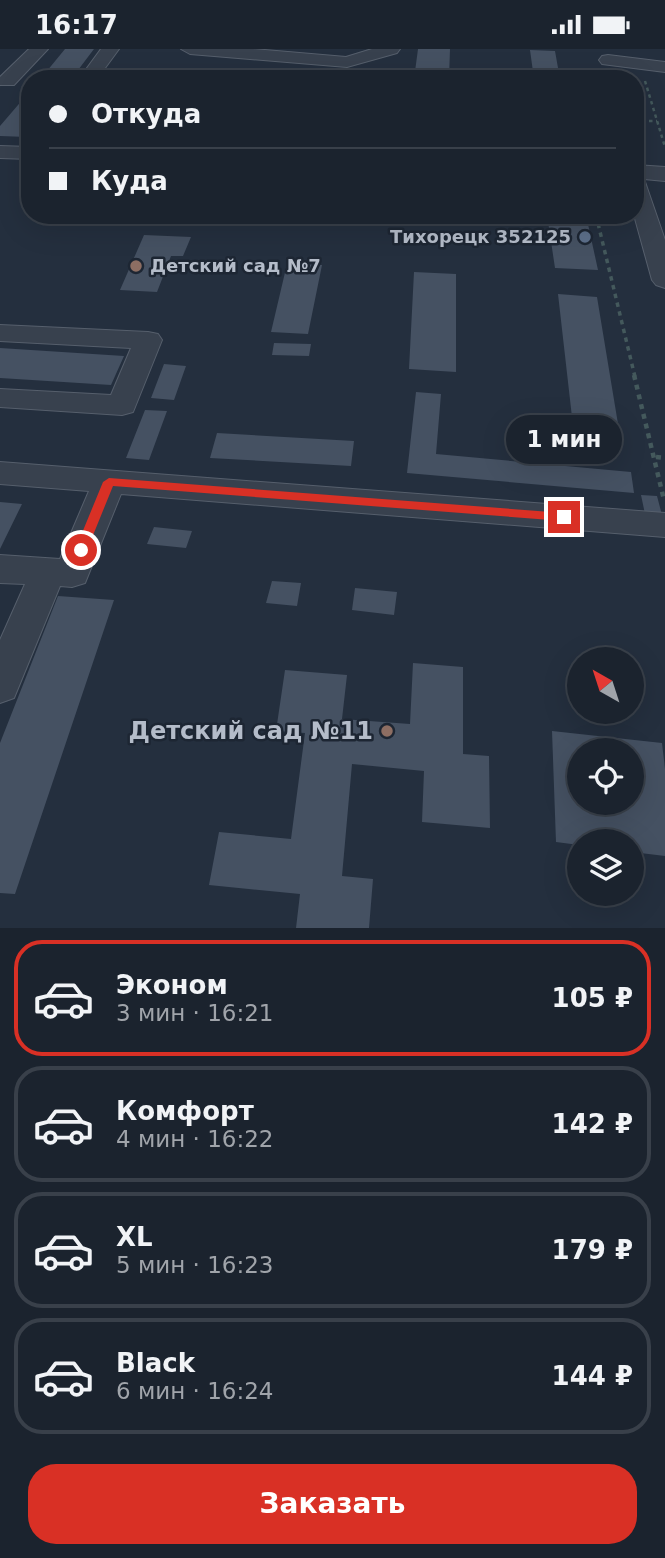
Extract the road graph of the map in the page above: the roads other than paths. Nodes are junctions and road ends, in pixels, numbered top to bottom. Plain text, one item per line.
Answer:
1 (39, 49) edge
2 (110, 49) edge
3 (191, 49) edge
4 (391, 49) edge
5 (603, 53) edge
6 (665, 67) edge
7 (22, 70) edge
8 (95, 70) edge
9 (609, 70) edge
10 (13, 81) edge
11 (0, 100) edge
12 (0, 152) edge
13 (21, 153) edge
14 (665, 174) edge
15 (644, 182) edge
16 (644, 211) edge
17 (665, 280) edge
18 (0, 333) edge
19 (0, 398) edge
20 (0, 473) edge
21 (109, 482) junction
22 (665, 525) edge
23 (0, 569) edge
24 (48, 572) junction
25 (0, 686) edge

1 - 7 street
2 - 8 street
3 - 4 street
5 - 6 street
5 - 9 street
10 - 11 street
12 - 13 street
14 - 15 street
16 - 17 street
18 - 19 lane
20 - 21 street
21 - 22 street
21 - 24 street
23 - 24 street
24 - 25 street

